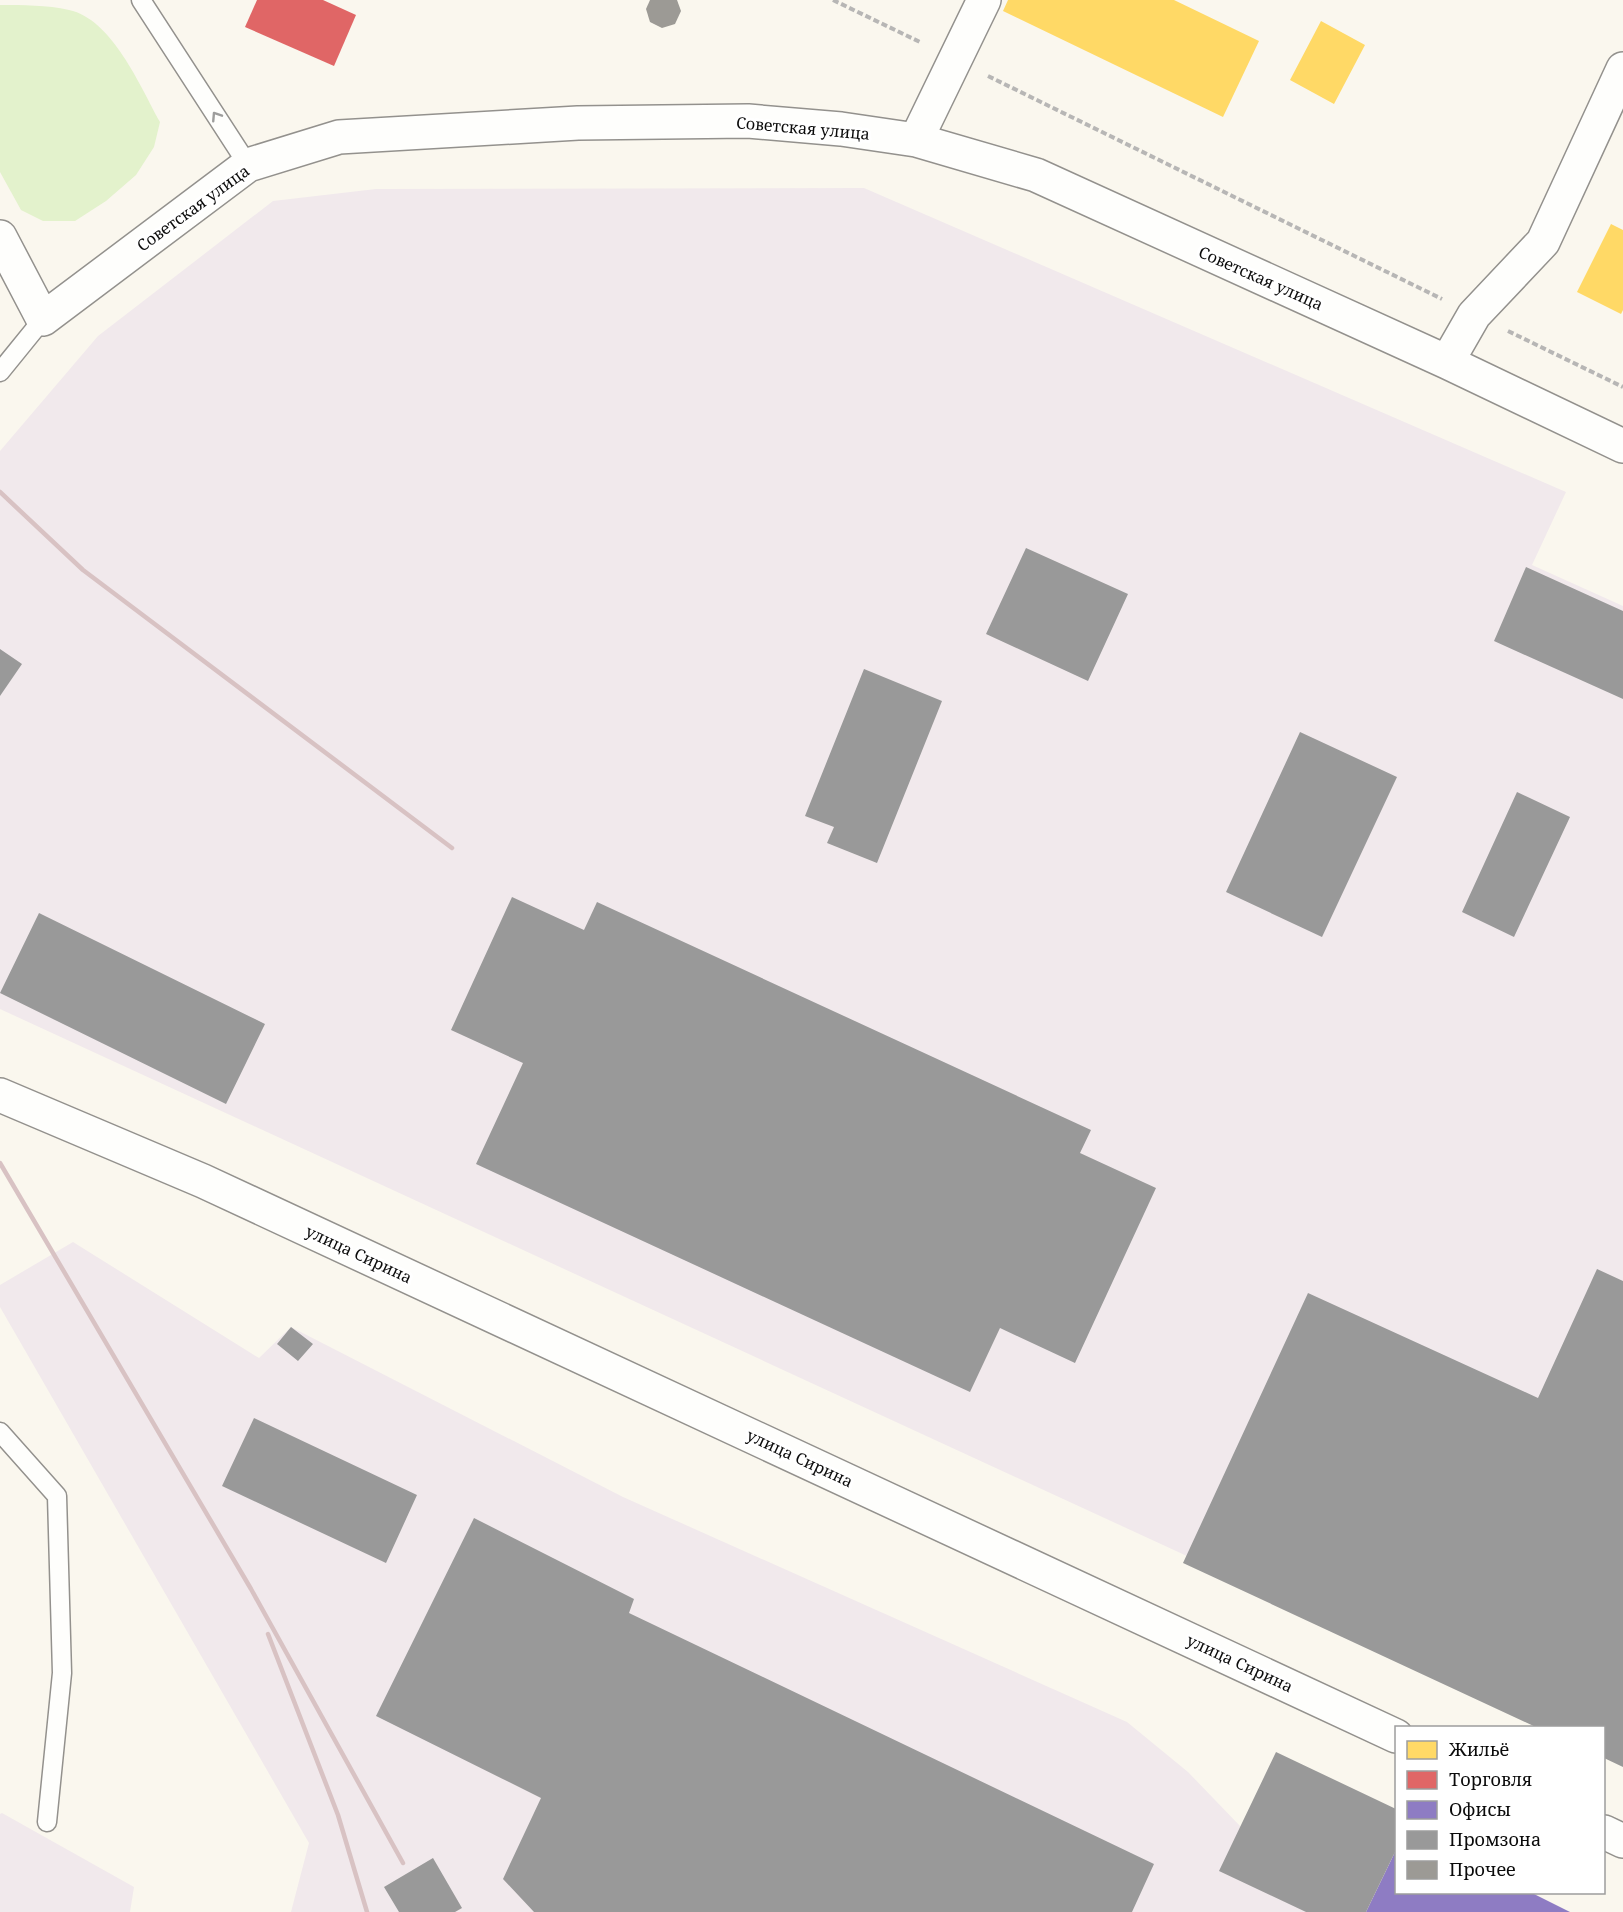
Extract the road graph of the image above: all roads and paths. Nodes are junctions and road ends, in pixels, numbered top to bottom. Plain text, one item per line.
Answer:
1 (141, 0) edge
2 (834, 0) edge
3 (984, 0) edge
4 (955, 59) junction
5 (1623, 69) edge
6 (916, 140) junction
7 (248, 165) junction
8 (0, 237) edge
9 (1474, 315) junction
10 (43, 319) junction
11 (1447, 362) junction
12 (0, 372) edge
13 (1623, 387) edge
14 (1623, 446) edge
15 (0, 1095) edge
16 (0, 1432) edge
17 (1395, 1736) edge
18 (47, 1822) dead end
19 (1605, 1832) edge
20 (1623, 1841) edge

7 -> 1 lane
2 - 4 path
3 - 4 street
4 - 6 street
4 - 9 path
5 - 9 street
6 - 7 street, Советская улица
6 - 11 street, Советская улица
7 - 10 street, Советская улица
8 - 10 street
9 - 11 street
9 - 13 path
10 - 12 lane, Советская улица
11 - 14 street, Советская улица
15 - 17 street, улица Сирина
16 - 18 lane
19 - 20 street

